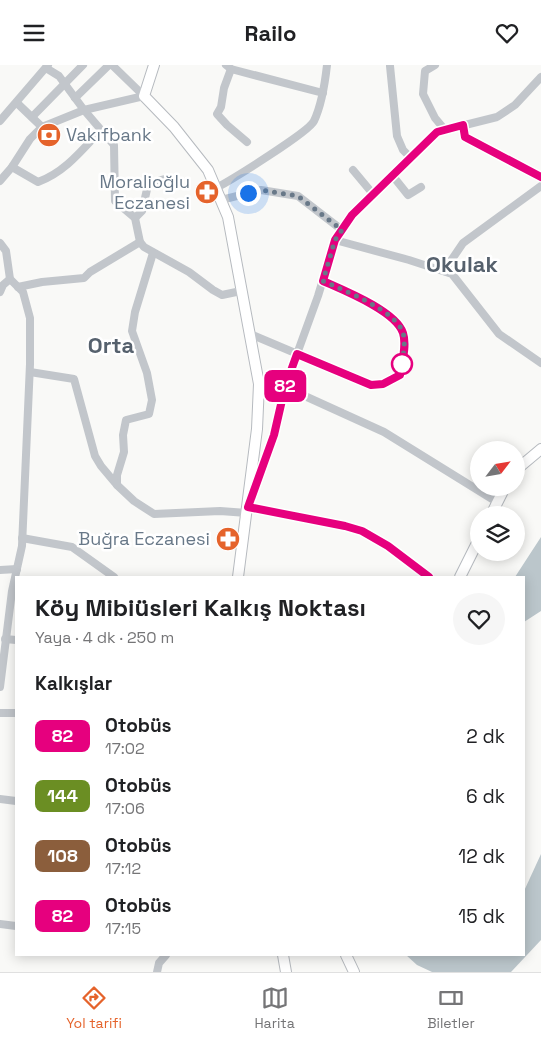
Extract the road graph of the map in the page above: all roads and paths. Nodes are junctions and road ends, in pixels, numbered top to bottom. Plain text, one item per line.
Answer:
1 (83, 65) edge
2 (111, 65) edge
3 (154, 65) edge
4 (327, 65) edge
5 (434, 65) edge
6 (390, 66) edge
7 (47, 67) edge
8 (229, 67) edge
9 (541, 77) edge
10 (64, 83) junction
11 (323, 93) junction
12 (144, 96) junction
13 (75, 98) junction
14 (17, 103) junction
15 (84, 110) junction
16 (32, 117) junction
17 (0, 121) edge
18 (463, 125) junction
19 (42, 127) junction
20 (101, 130) junction
21 (445, 130) junction
22 (247, 142) dead end
23 (410, 157) junction
24 (12, 167) junction
25 (353, 170) dead end
26 (392, 175) junction
27 (541, 177) edge
28 (168, 178) dead end
29 (0, 181) edge
30 (541, 186) edge
31 (421, 187) dead end
32 (216, 188) junction
33 (373, 194) junction
34 (221, 200) junction
35 (135, 218) junction
36 (342, 230) junction
37 (335, 240) junction
38 (140, 242) junction
39 (0, 243) edge
40 (153, 253) junction
41 (444, 271) junction
42 (10, 279) junction
43 (323, 281) junction
44 (18, 287) junction
45 (242, 291) junction
46 (0, 292) edge
47 (250, 334) junction
48 (297, 354) junction
49 (541, 363) edge
50 (30, 372) junction
51 (258, 379) junction
52 (285, 387) junction
53 (541, 449) edge
54 (525, 462) edge
55 (117, 485) junction
56 (500, 496) edge
57 (497, 502) junction
58 (495, 506) edge
59 (247, 510) junction
60 (22, 538) junction
61 (470, 557) edge
62 (17, 569) junction
63 (0, 570) edge
64 (105, 575) edge
65 (15, 576) edge
66 (238, 576) edge
67 (428, 576) edge
68 (460, 576) edge
69 (15, 578) edge
70 (5, 639) junction
71 (15, 640) edge
72 (0, 687) edge
73 (0, 713) edge
74 (15, 713) edge
75 (0, 799) edge
76 (15, 801) edge
77 (0, 924) edge
78 (15, 926) edge
79 (165, 956) edge
80 (283, 956) edge
81 (346, 956) edge
82 (157, 972) edge
83 (286, 972) edge
84 (354, 972) edge

1 - 10 street
2 - 12 street
2 - 13 street
3 - 12 main road
4 - 11 street
5 - 21 street
6 - 23 street
7 - 10 street
7 - 14 street
8 - 11 street
8 - 22 street
9 - 18 street
10 - 13 street
10 - 16 street
11 - 32 street
12 - 15 street
12 - 32 main road
13 - 15 street
14 - 16 street
14 - 17 street
15 - 19 street
15 - 20 street
16 - 19 street
18 - 21 street
18 - 27 street
19 - 24 street
20 - 24 street
20 - 35 street
21 - 23 street
23 - 26 street
24 - 29 street
25 - 33 street
26 - 31 street
26 - 33 street
28 - 35 street
30 - 41 street
32 - 34 main road
33 - 36 street
34 - 36 street
34 - 45 main road
35 - 38 street
36 - 37 street
37 - 41 street
37 - 43 street
38 - 40 street
38 - 44 street
39 - 42 street
40 - 45 street
40 - 55 street
41 - 49 street
42 - 44 street
42 - 46 street
43 - 48 street
43 - 48 street
44 - 50 street
45 - 47 main road
47 - 48 street
47 - 51 main road
48 - 52 street
50 - 55 street
50 - 60 street
51 - 52 street
51 - 59 main road
52 - 57 street
52 - 59 street
53 - 54 main road
55 - 59 street
56 - 57 main road
57 - 58 main road
59 - 66 main road
59 - 67 street
60 - 62 street
60 - 64 street
61 - 68 main road
62 - 63 street
62 - 65 street
69 - 70 street
70 - 71 street
70 - 72 street
73 - 74 street
75 - 76 street
77 - 78 street
79 - 82 street
80 - 83 main road
81 - 84 main road

